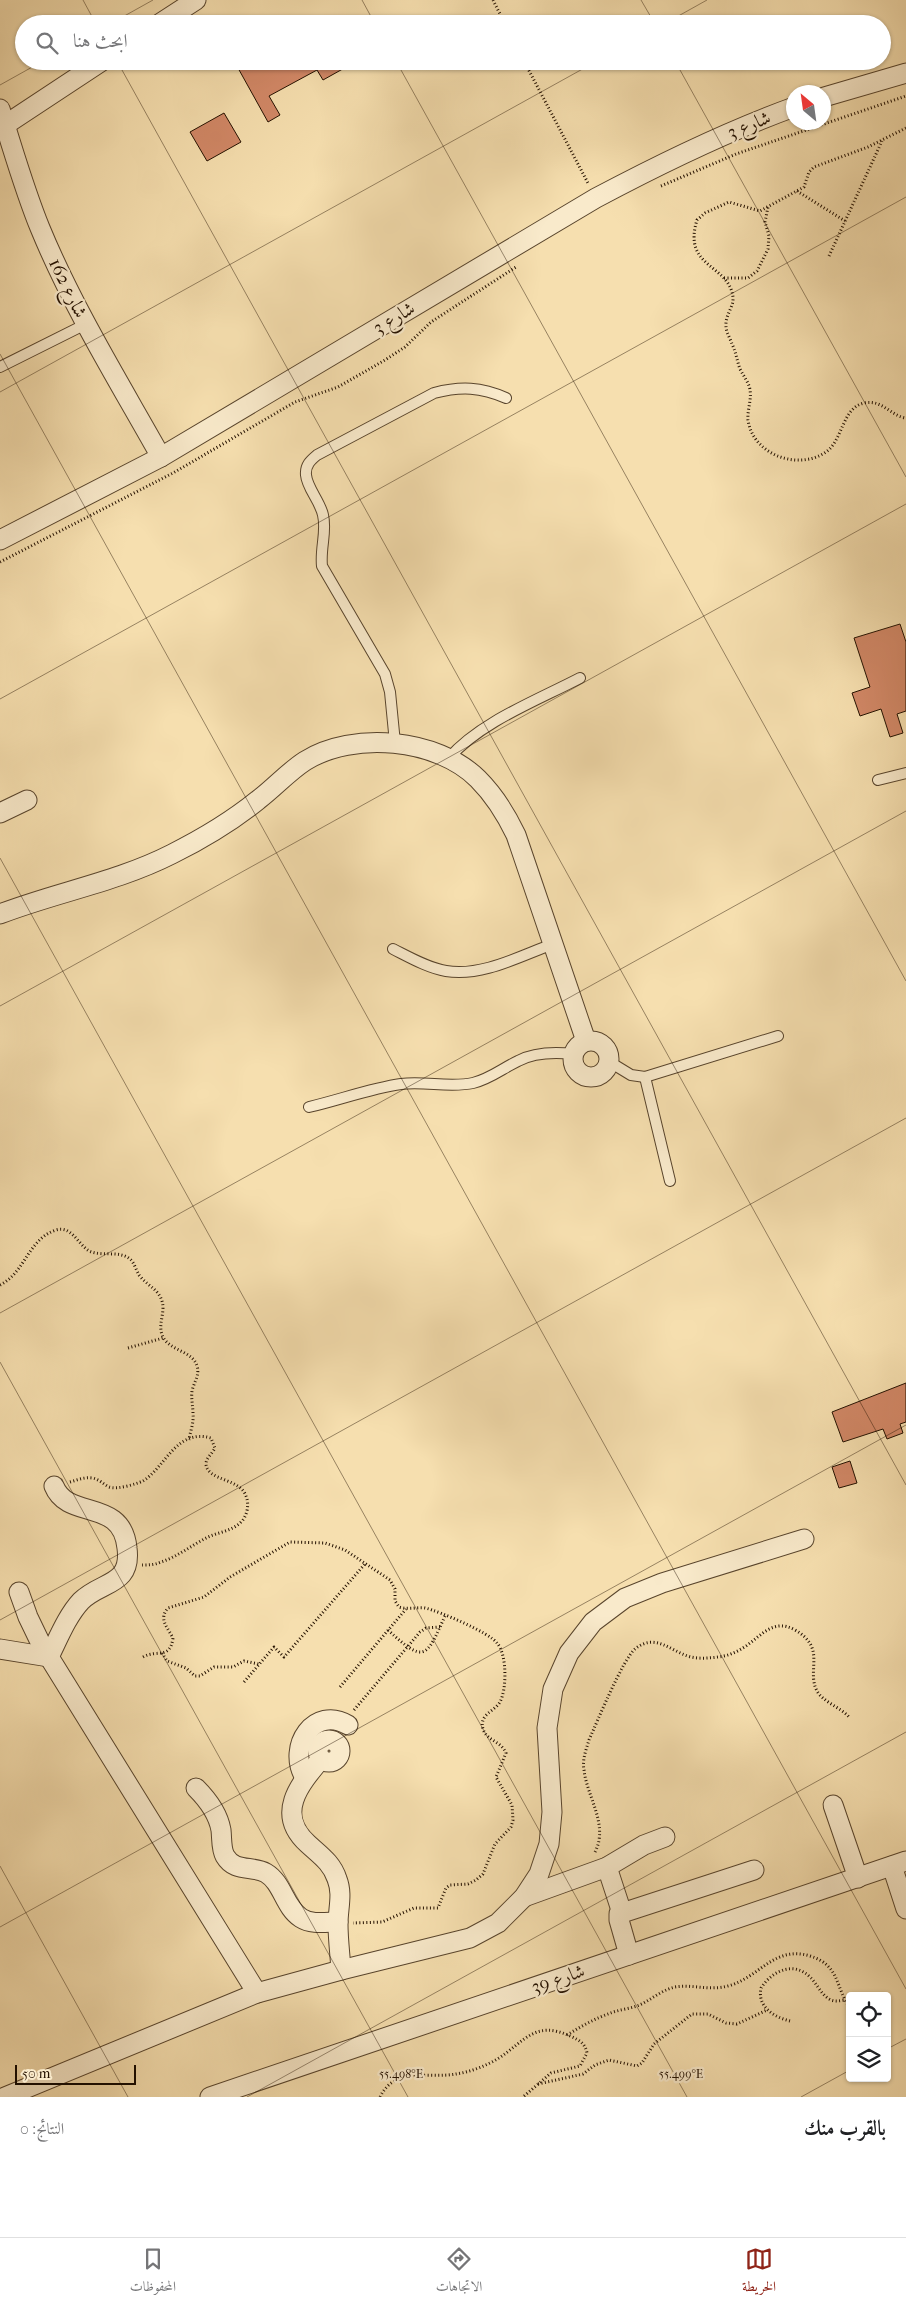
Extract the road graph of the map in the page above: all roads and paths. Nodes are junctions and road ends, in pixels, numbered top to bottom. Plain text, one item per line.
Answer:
1 (196, 0) edge
2 (493, 0) edge
3 (173, 15) edge
4 (500, 15) edge
5 (86, 70) edge
6 (529, 70) edge
7 (906, 73) edge
8 (831, 95) edge
9 (906, 96) edge
10 (786, 110) edge
11 (3, 117) edge
12 (906, 128) edge
13 (882, 140) junction
14 (655, 189) dead end
15 (797, 191) junction
16 (596, 198) junction
17 (768, 207) junction
18 (845, 221) junction
19 (829, 256) dead end
20 (523, 264) dead end
21 (724, 278) junction
22 (86, 324) junction
23 (0, 367) edge
24 (506, 398) dead end
25 (906, 418) edge
26 (161, 457) junction
27 (0, 540) edge
28 (0, 562) edge
29 (580, 678) dead end
30 (395, 742) junction
31 (449, 758) junction
32 (906, 772) edge
33 (878, 780) dead end
34 (27, 800) dead end
35 (0, 813) edge
36 (0, 914) edge
37 (553, 944) junction
38 (392, 949) dead end
39 (778, 1036) dead end
40 (580, 1047) junction
41 (608, 1061) junction
42 (645, 1077) junction
43 (309, 1107) dead end
44 (670, 1181) dead end
45 (0, 1285) edge
46 (163, 1338) junction
47 (128, 1348) dead end
48 (189, 1440) junction
49 (54, 1486) joint
50 (804, 1538) dead end
51 (126, 1563) junction
52 (366, 1564) junction
53 (19, 1592) dead end
54 (406, 1609) junction
55 (445, 1615) junction
56 (440, 1627) junction
57 (388, 1630) junction
58 (407, 1648) junction
59 (0, 1649) edge
60 (162, 1653) junction
61 (49, 1657) junction
62 (143, 1657) dead end
63 (259, 1664) junction
64 (244, 1682) dead end
65 (340, 1687) dead end
66 (849, 1717) dead end
67 (348, 1722) junction
68 (305, 1778) junction
69 (196, 1788) dead end
70 (833, 1805) dead end
71 (665, 1837) dead end
72 (591, 1856) dead end
73 (899, 1864) edge
74 (607, 1868) junction
75 (754, 1870) dead end
76 (858, 1878) junction
77 (524, 1897) junction
78 (906, 1908) edge
79 (622, 1913) junction
80 (338, 1922) junction
81 (629, 1955) junction
82 (341, 1970) junction
83 (256, 1993) junction
84 (845, 2000) joint
85 (767, 2010) junction
86 (790, 2021) dead end
87 (567, 2035) junction
88 (584, 2062) junction
89 (589, 2070) junction
90 (538, 2084) junction
91 (5, 2097) edge
92 (210, 2097) edge
93 (380, 2097) edge
94 (523, 2097) edge

1 - 3 street
2 - 4 path
5 - 11 street
6 - 16 path
7 - 8 street
9 - 14 path
10 - 16 street, شارع 3
11 - 22 street, شارع 162
12 - 13 path
13 - 15 path
13 - 18 path
15 - 17 path
15 - 18 path
16 - 26 street, شارع 3
17 - 21 path
17 - 21 path
18 - 19 path
20 - 28 path
21 - 25 path
22 - 23 lane
22 - 26 street, شارع 162
24 - 30 lane
26 - 27 street, شارع 3
29 - 31 lane
30 - 31 street
30 - 36 street
31 - 37 street
32 - 33 lane
34 - 35 street
37 - 38 lane
37 - 40 street
39 - 42 lane
40 - 41 street
40 - 41 street
40 - 43 lane
41 - 42 lane
42 - 44 lane
45 - 46 path
46 - 47 path
46 - 48 path
48 - 49 path
48 - 51 path
49 - 51 street
50 - 77 street
51 - 61 street
52 - 54 path
52 - 60 path
52 - 63 path
53 - 61 street
54 - 55 path
54 - 57 path
55 - 56 path
55 - 80 path
56 - 58 path
56 - 58 path
57 - 58 path
57 - 65 path
58 - 67 path
59 - 61 street
60 - 62 path
60 - 63 path
61 - 83 street
63 - 64 path
66 - 72 path
67 - 68 street
67 - 68 street
68 - 80 street
69 - 80 street
70 - 76 street
71 - 74 street
73 - 76 street, شارع 39
73 - 78 street
74 - 77 street
74 - 79 street
75 - 79 street
76 - 81 street, شارع 39
77 - 82 street
79 - 81 street
80 - 82 street
81 - 92 street, شارع 39
82 - 83 street
83 - 91 street
84 - 85 path
84 - 87 path
85 - 86 path
85 - 89 path
87 - 88 path
87 - 93 path
88 - 89 path
88 - 90 path
89 - 90 path
90 - 94 path

